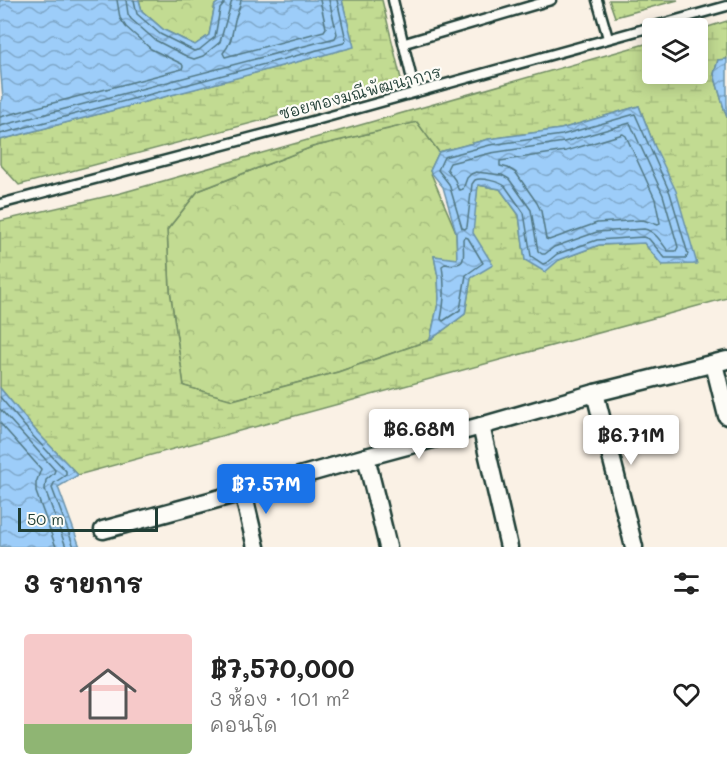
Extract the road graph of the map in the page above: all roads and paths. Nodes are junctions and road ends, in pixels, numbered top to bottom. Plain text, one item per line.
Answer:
1 (393, 0) edge
2 (551, 0) edge
3 (597, 0) edge
4 (727, 6) edge
5 (608, 38) junction
6 (405, 43) junction
7 (416, 92) junction
8 (0, 204) edge
9 (721, 362) edge
10 (595, 393) junction
11 (727, 416) edge
12 (481, 426) junction
13 (366, 456) junction
14 (243, 492) junction
15 (103, 530) dead end
16 (256, 547) edge
17 (388, 547) edge
18 (509, 547) edge
19 (634, 547) edge

1 - 6 lane
2 - 6 lane
3 - 5 lane
4 - 5 lane, ซอยทองมณีพัฒนาการ
5 - 7 lane, ซอยทองมณีพัฒนาการ
6 - 7 lane
7 - 8 lane, ซอยทองมณีพัฒนาการ
9 - 10 street
9 - 11 street
10 - 12 street
10 - 19 street
12 - 13 street
12 - 18 street
13 - 14 street
13 - 17 street
14 - 15 street
14 - 16 street

